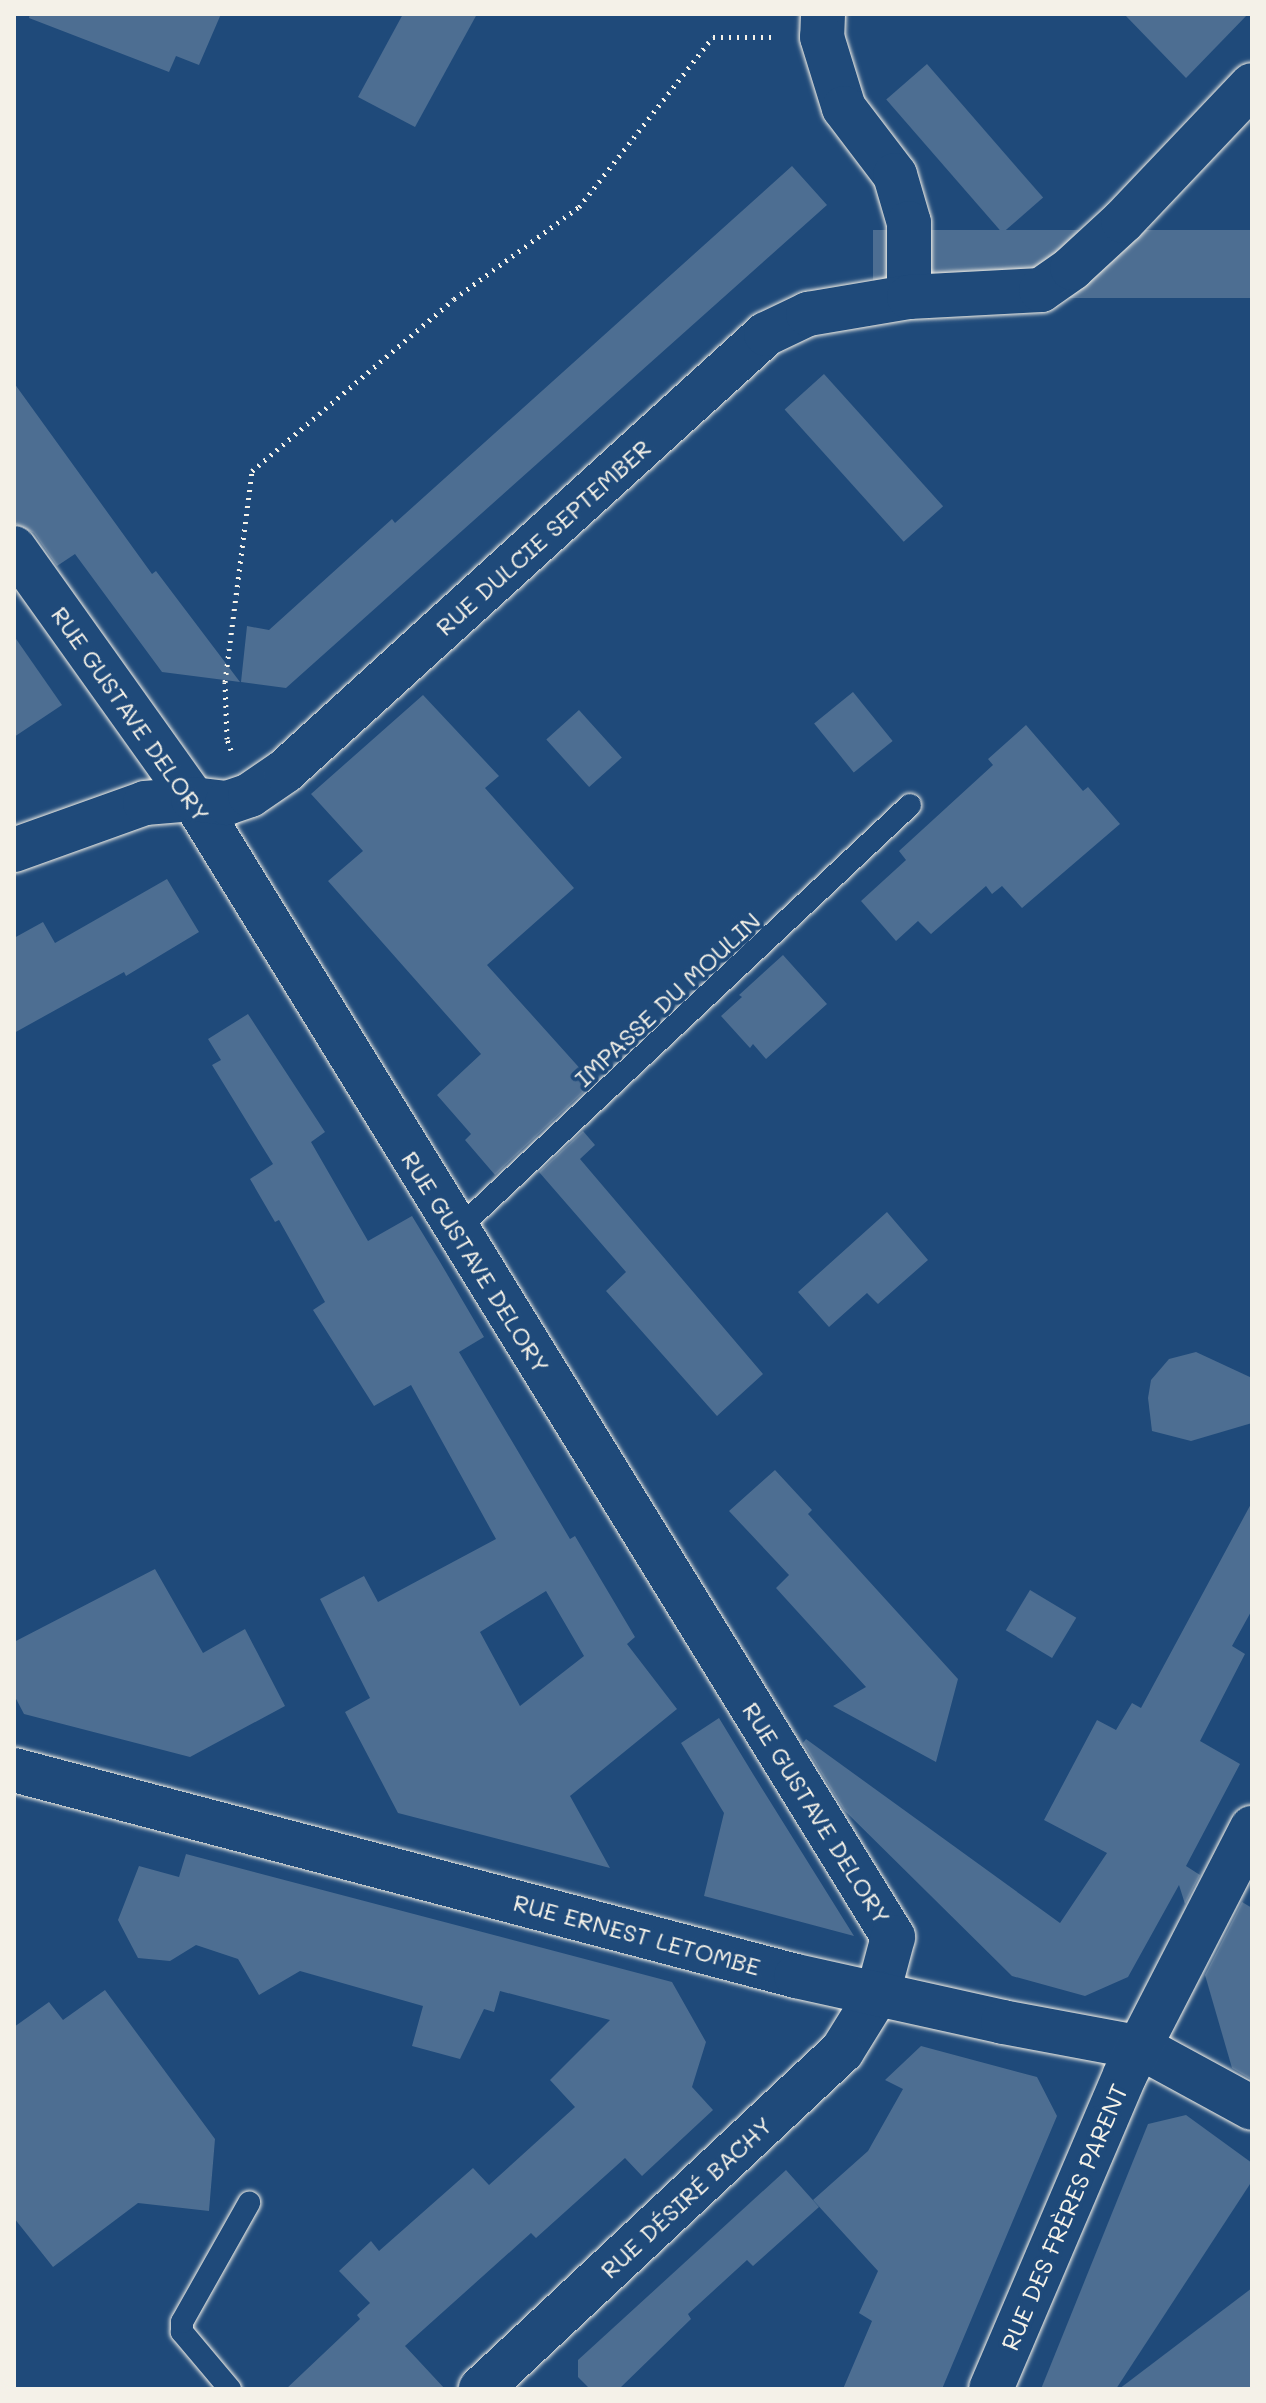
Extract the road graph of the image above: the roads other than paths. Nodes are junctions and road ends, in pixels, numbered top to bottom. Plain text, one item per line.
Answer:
1 (822, 26) edge
2 (1252, 85) edge
3 (909, 297) junction
4 (14, 548) edge
5 (193, 799) junction
6 (910, 805) dead end
7 (14, 850) edge
8 (457, 1230) junction
9 (14, 1770) edge
10 (1252, 1828) edge
11 (878, 1993) junction
12 (1142, 2048) junction
13 (1252, 2108) edge
14 (249, 2203) dead end
15 (230, 2389) edge
16 (481, 2389) edge
17 (991, 2389) edge

1 - 3 street
2 - 3 street, RUE DULCIE SEPTEMBER
3 - 5 street, RUE DULCIE SEPTEMBER
4 - 5 street, RUE GUSTAVE DELORY
5 - 7 street, RUE DULCIE SEPTEMBER
5 - 8 street, RUE GUSTAVE DELORY
6 - 8 lane, IMPASSE DU MOULIN
8 - 11 street, RUE GUSTAVE DELORY
9 - 11 street, RUE ERNEST LETOMBE
10 - 12 street, RUE DES FRÈRES PARENT
11 - 12 street, RUE ERNEST LETOMBE
11 - 16 street, RUE DÉSIRÉ BACHY
12 - 13 street, RUE ERNEST LETOMBE
12 - 17 street, RUE DES FRÈRES PARENT
14 - 15 lane

